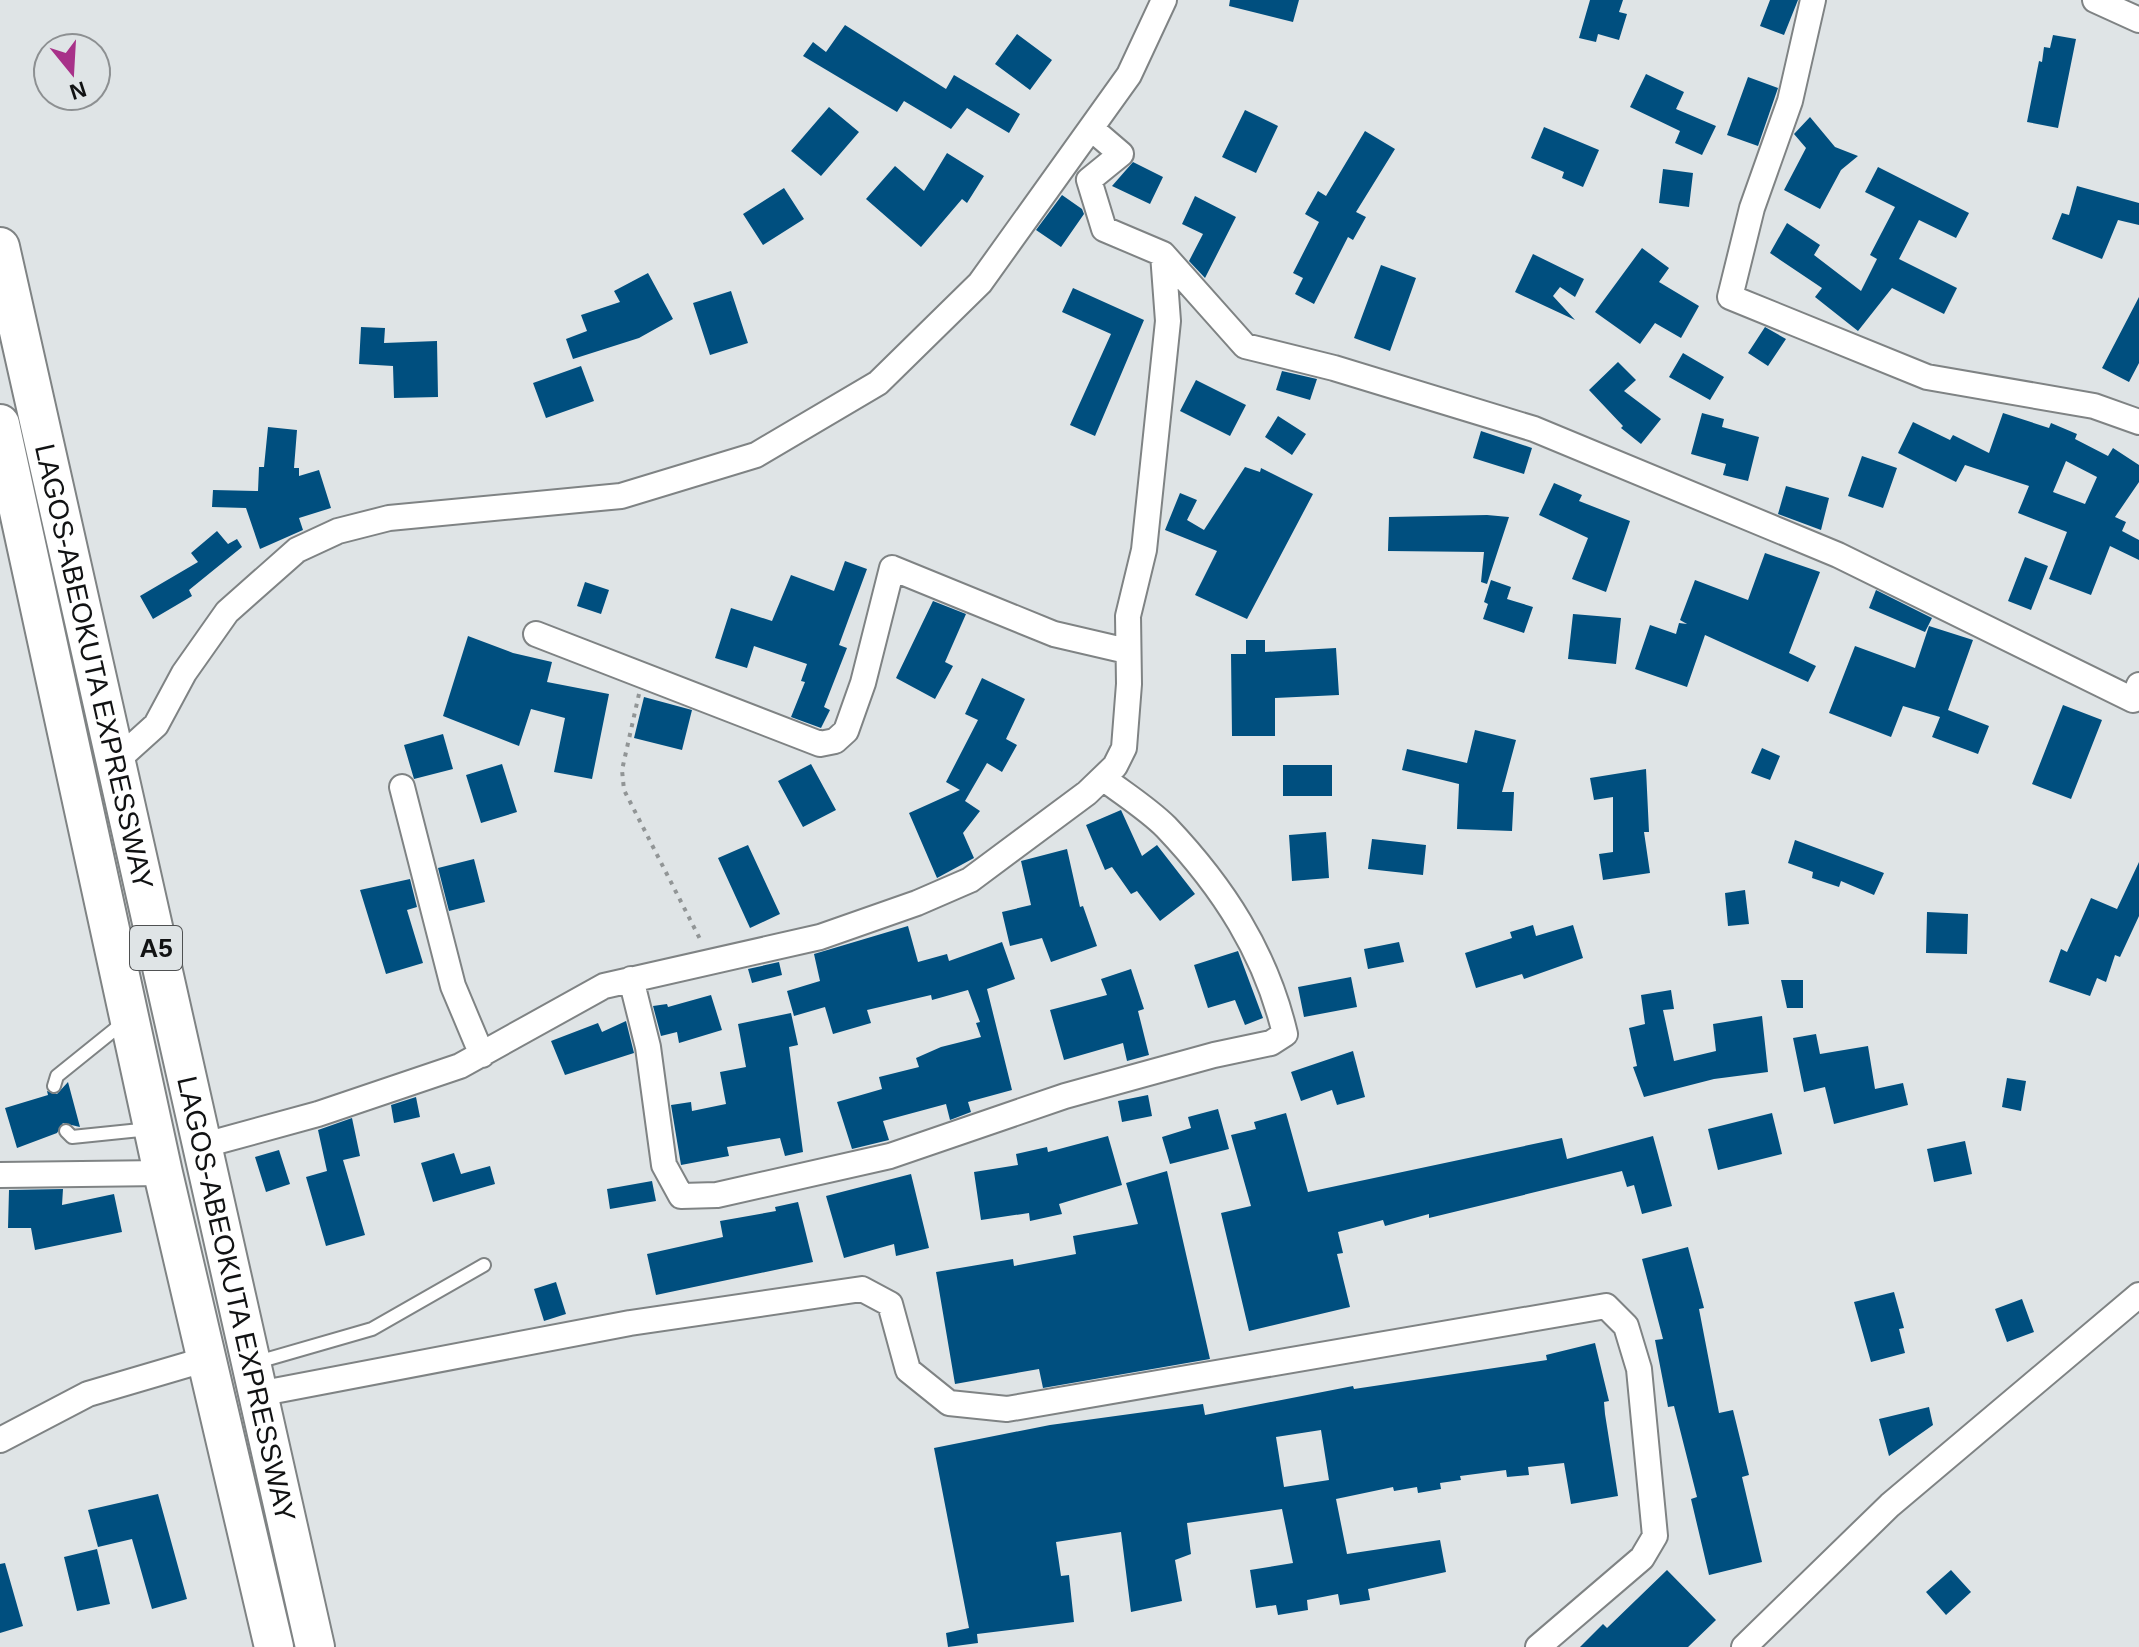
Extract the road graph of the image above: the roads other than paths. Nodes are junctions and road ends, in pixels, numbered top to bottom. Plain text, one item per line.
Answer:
1 (1164, 0) edge
2 (1813, 0) edge
3 (2095, 0) edge
4 (2139, 20) edge
5 (1093, 130) junction
6 (0, 247) edge
7 (1163, 254) junction
8 (39, 416) junction
9 (0, 422) edge
10 (2139, 422) edge
11 (536, 634) dead end
12 (1127, 651) junction
13 (2139, 685) edge
14 (114, 763) junction
15 (1103, 778) junction
16 (402, 787) dead end
17 (631, 979) junction
18 (129, 1018) junction
19 (482, 1055) junction
20 (54, 1086) dead end
21 (153, 1128) junction
22 (66, 1131) dead end
23 (201, 1146) junction
24 (163, 1173) junction
25 (0, 1175) edge
26 (484, 1265) dead end
27 (2139, 1295) edge
28 (207, 1359) junction
29 (254, 1379) junction
30 (0, 1440) edge
31 (274, 1647) edge
32 (315, 1647) edge
33 (1538, 1647) edge
34 (1744, 1647) edge

1 - 5 street
2 - 10 street
3 - 4 street
5 - 7 street
5 - 14 street
6 - 8 highway, LAGOS-ABEOKUTA EXPRESSWAY / A5
7 - 12 street
7 - 13 street
8 - 9 street
8 - 14 highway, LAGOS-ABEOKUTA EXPRESSWAY / A5
9 - 18 highway, LAGOS-ABEOKUTA EXPRESSWAY / A5
11 - 12 street
12 - 15 street
14 - 23 highway, LAGOS-ABEOKUTA EXPRESSWAY / A5
15 - 17 street
15 - 17 street
16 - 19 street
17 - 19 street
18 - 20 lane
18 - 21 highway, LAGOS-ABEOKUTA EXPRESSWAY / A5
19 - 23 street
21 - 22 lane
21 - 24 highway, LAGOS-ABEOKUTA EXPRESSWAY / A5
23 - 29 highway, LAGOS-ABEOKUTA EXPRESSWAY / A5
24 - 25 street
24 - 28 highway, LAGOS-ABEOKUTA EXPRESSWAY / A5
26 - 29 lane
27 - 34 street
28 - 30 street
28 - 31 highway, LAGOS-ABEOKUTA EXPRESSWAY / A5
29 - 32 highway, LAGOS-ABEOKUTA EXPRESSWAY / A5
29 - 33 street

